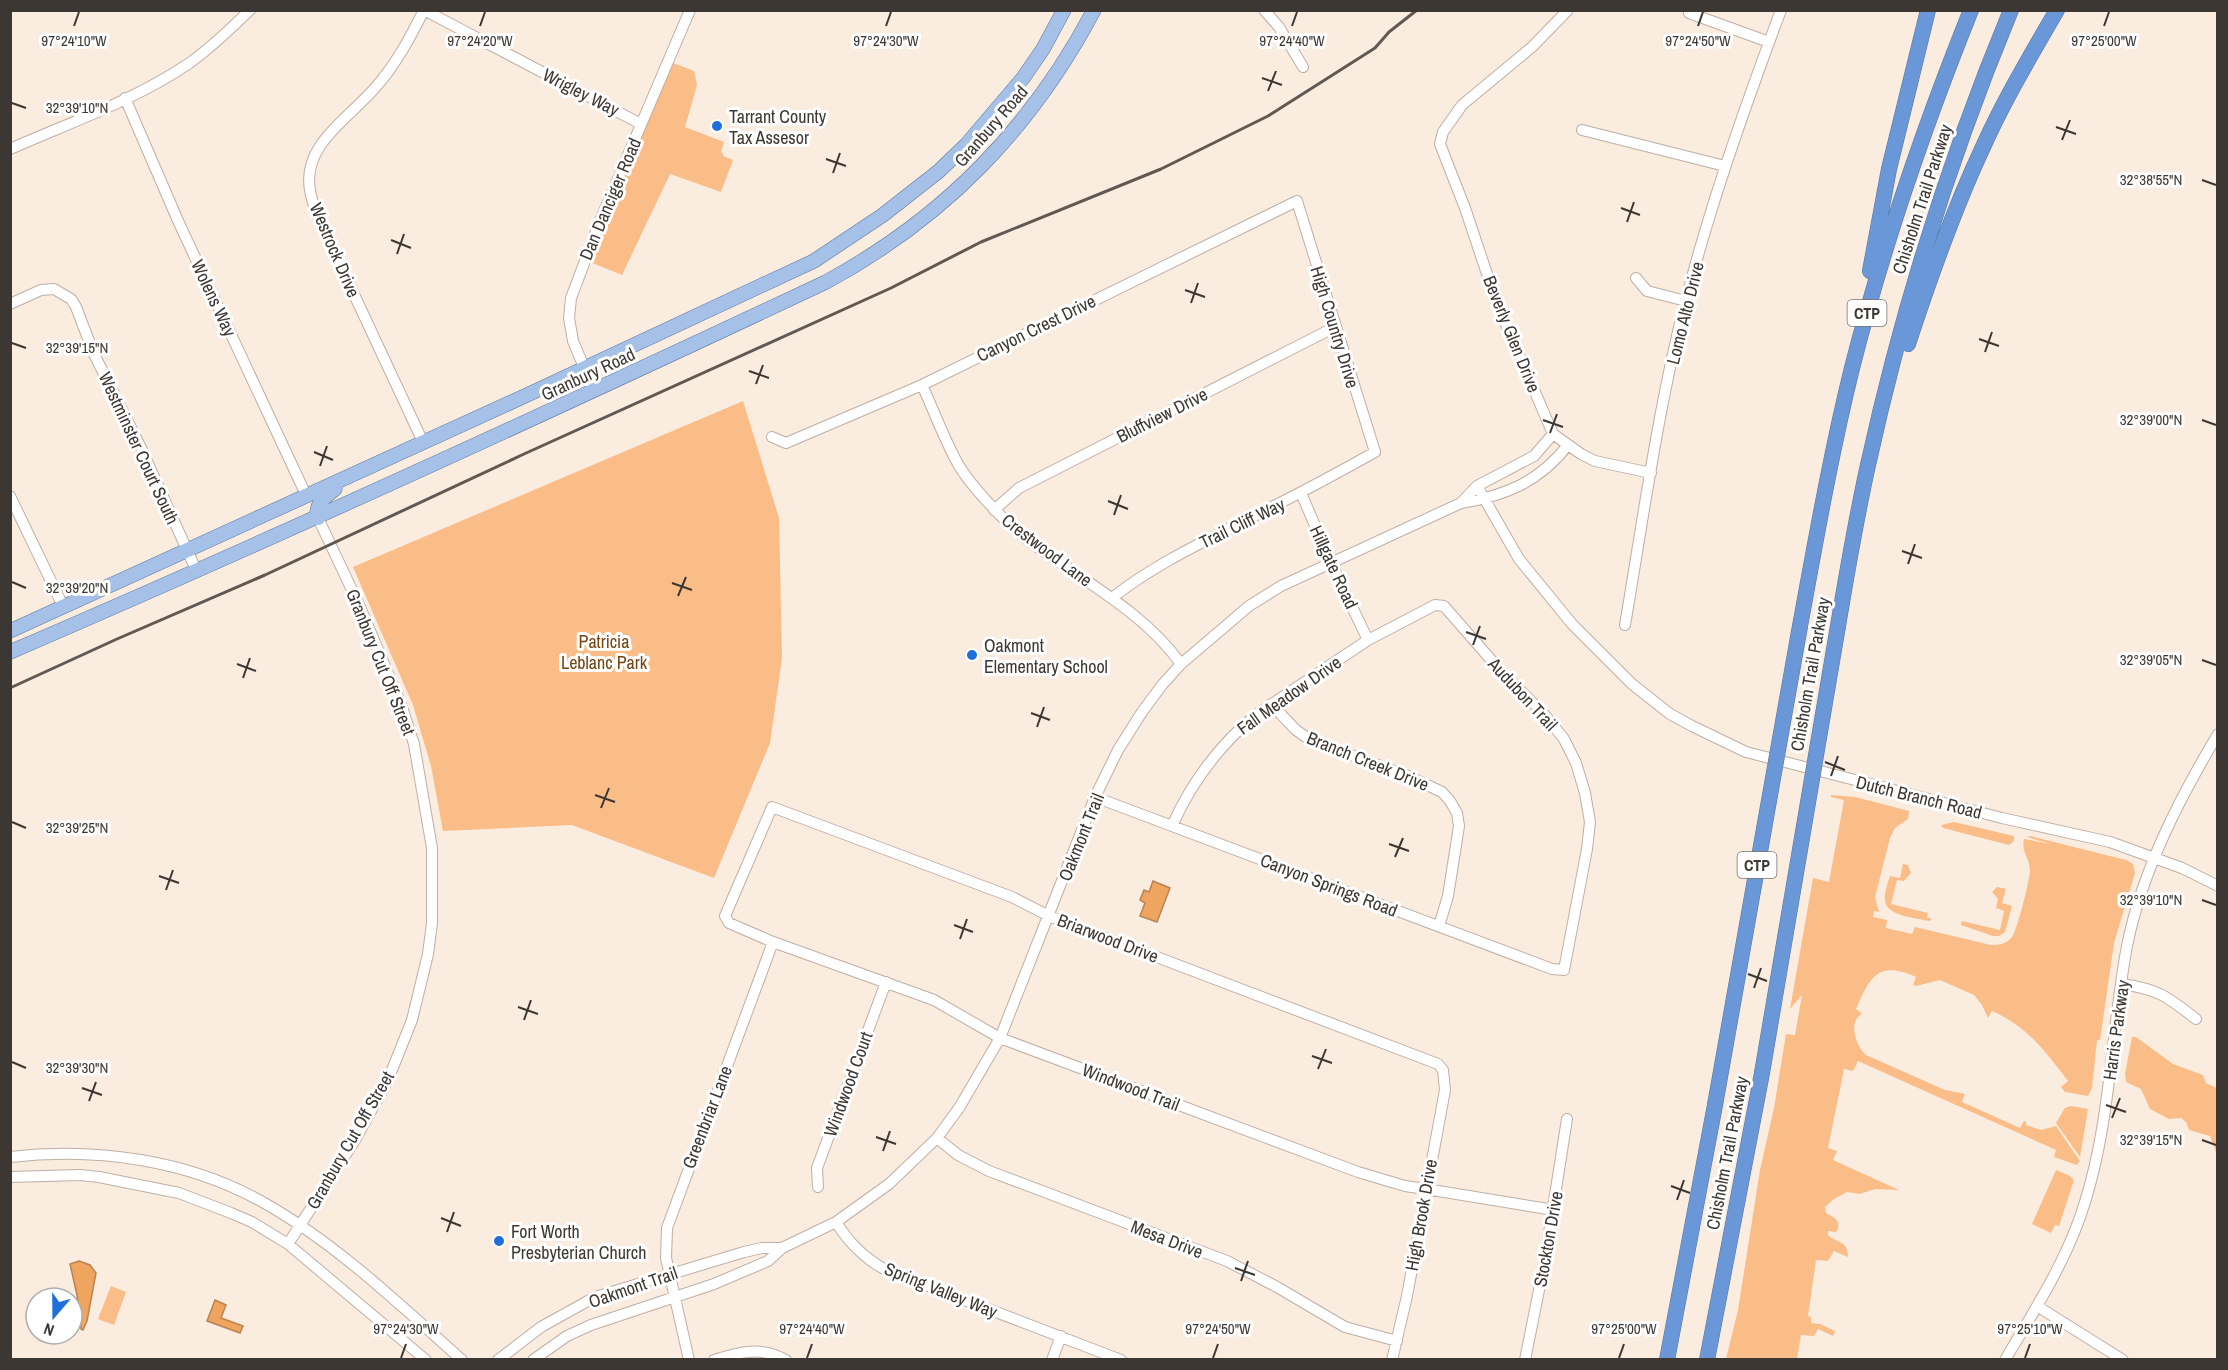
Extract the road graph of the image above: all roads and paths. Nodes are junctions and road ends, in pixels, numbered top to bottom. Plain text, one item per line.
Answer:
1 (250, 10) edge
2 (424, 10) edge
3 (690, 10) edge
4 (1064, 10) edge
5 (1094, 10) edge
6 (1264, 10) edge
7 (1568, 10) edge
8 (1781, 10) edge
9 (1928, 10) edge
10 (1971, 10) edge
11 (2011, 10) edge
12 (2057, 10) edge
13 (1689, 13) dead end
14 (1769, 42) junction
15 (1303, 67) dead end
16 (125, 98) junction
17 (987, 122) junction
18 (641, 124) junction
19 (1582, 130) dead end
20 (1007, 138) junction
21 (10, 149) edge
22 (1725, 166) junction
23 (1297, 201) joint
24 (814, 261) junction
25 (1636, 278) dead end
26 (826, 282) junction
27 (1686, 301) junction
28 (10, 304) edge
29 (1335, 327) junction
30 (1852, 368) junction
31 (584, 369) junction
32 (922, 385) junction
33 (594, 391) junction
34 (1553, 434) junction
35 (772, 437) dead end
36 (423, 442) junction
37 (1568, 445) junction
38 (1375, 452) joint
39 (1868, 466) junction
40 (1652, 473) junction
41 (351, 476) junction
42 (1476, 486) junction
43 (1300, 493) junction
44 (10, 496) edge
45 (307, 497) junction
46 (1484, 500) junction
47 (1461, 504) junction
48 (994, 510) junction
49 (271, 513) junction
50 (318, 518) junction
51 (187, 551) junction
52 (1332, 564) junction
53 (197, 572) junction
54 (1112, 598) junction
55 (63, 606) junction
56 (1444, 606) joint
57 (1625, 625) dead end
58 (10, 631) edge
59 (1368, 640) junction
60 (10, 652) edge
61 (1181, 664) junction
62 (1271, 704) junction
63 (2217, 734) edge
64 (1095, 797) junction
65 (1172, 826) junction
66 (2155, 858) junction
67 (2217, 886) edge
68 (725, 916) joint
69 (1049, 916) junction
70 (1438, 926) junction
71 (773, 942) junction
72 (1564, 970) joint
73 (886, 982) junction
74 (2122, 984) junction
75 (2196, 1019) dead end
76 (1000, 1038) junction
77 (1443, 1070) joint
78 (1568, 1119) dead end
79 (937, 1138) junction
80 (76, 1154) junction
81 (92, 1154) junction
82 (10, 1157) edge
83 (71, 1175) junction
84 (89, 1176) junction
85 (10, 1177) edge
86 (818, 1187) dead end
87 (1426, 1189) junction
88 (1554, 1210) junction
89 (836, 1222) junction
90 (300, 1225) junction
91 (288, 1244) junction
92 (782, 1248) junction
93 (669, 1273) junction
94 (675, 1297) junction
95 (2037, 1305) junction
96 (1061, 1336) junction
97 (1397, 1341) junction
98 (426, 1359) edge
99 (462, 1359) edge
100 (498, 1359) edge
101 (533, 1359) edge
102 (689, 1359) edge
103 (714, 1359) edge
104 (786, 1359) edge
105 (1052, 1359) edge
106 (1121, 1359) edge
107 (1392, 1359) edge
108 (1525, 1359) edge
109 (1667, 1359) edge
110 (1707, 1359) edge
111 (2005, 1359) edge
112 (2123, 1359) edge

1 - 16 street
2 - 18 street, Wrigley Way
2 - 36 street, Westrock Drive
3 - 18 street, Dan Danciger Road
4 - 17 main road, Granbury Road
5 - 20 main road, Granbury Road
6 - 15 street
7 - 34 street, Beverly Glen Drive
8 - 14 street, Lomo Alto Drive
9 - 30 highway
10 - 30 highway, Chisholm Trail Parkway / CTP
11 - 39 highway, Chisholm Trail Parkway / CTP
12 - 39 highway
13 - 14 street
14 - 22 street, Lomo Alto Drive
16 - 21 street
16 - 45 street, Wolens Way
17 - 20 main road
17 - 24 main road, Granbury Road
18 - 31 street, Dan Danciger Road
19 - 22 street
20 - 26 main road, Granbury Road
22 - 27 street, Lomo Alto Drive
23 - 29 street, High Country Drive
23 - 32 street, Canyon Crest Drive
24 - 26 main road
24 - 31 main road, Granbury Road
25 - 27 street
26 - 33 main road, Granbury Road
27 - 40 street, Lomo Alto Drive
28 - 51 street, Westminster Court South
29 - 38 street, High Country Drive
29 - 48 street, Bluffview Drive
30 - 109 highway, Chisholm Trail Parkway / CTP, bridge
31 - 33 street, Dan Danciger Road
31 - 36 main road, Granbury Road
32 - 35 street, Canyon Crest Drive
32 - 48 street, Crestwood Lane
33 - 50 main road, Granbury Road
34 - 37 street
34 - 42 street, Oakmont Trail
36 - 41 main road, Granbury Road
37 - 40 street
37 - 46 street, Oakmont Trail
38 - 43 street, Trail Cliff Way
39 - 110 highway, Chisholm Trail Parkway / CTP, bridge
40 - 57 street, Lomo Alto Drive
41 - 45 main road, Granbury Road
41 - 50 main road
42 - 46 street, Dutch Branch Road
42 - 47 street, Oakmont Trail
43 - 52 street, Hillgate Road
43 - 54 street, Trail Cliff Way
44 - 55 street
45 - 49 main road, Granbury Road
46 - 47 street, Oakmont Trail
46 - 66 street, Dutch Branch Road
47 - 52 street, Oakmont Trail
48 - 54 street, Crestwood Lane
49 - 50 main road
49 - 51 main road, Granbury Road
50 - 53 main road, Granbury Road
50 - 90 street, Granbury Cut Off Street
51 - 53 street, Westminster Court South
51 - 55 main road, Granbury Road
52 - 59 street, Hillgate Road
52 - 61 street, Oakmont Trail
53 - 60 main road, Granbury Road
54 - 61 street, Crestwood Lane
55 - 58 main road, Granbury Road
56 - 59 street, Fall Meadow Drive
56 - 72 street, Audubon Trail
59 - 62 street, Fall Meadow Drive
61 - 64 street, Oakmont Trail
62 - 65 street, Fall Meadow Drive
62 - 70 street, Branch Creek Drive
63 - 66 street, Harris Parkway
64 - 65 street, Canyon Springs Road
64 - 69 street, Oakmont Trail
65 - 70 street, Canyon Springs Road
66 - 67 street, Dutch Branch Road
66 - 74 street, Harris Parkway
68 - 69 street, Briarwood Drive
68 - 71 street, Windwood Trail
69 - 76 street, Oakmont Trail
69 - 77 street, Briarwood Drive
70 - 72 street, Canyon Springs Road
71 - 73 street, Windwood Trail
71 - 93 street, Greenbriar Lane
73 - 76 street, Windwood Trail
73 - 86 street, Windwood Court
74 - 75 street
74 - 95 street, Harris Parkway
76 - 79 street, Oakmont Trail
76 - 87 street, Windwood Trail
77 - 87 street, High Brook Drive
78 - 88 street, Stockton Drive
79 - 89 street, Oakmont Trail
79 - 97 street, Mesa Drive
80 - 81 street
80 - 82 street
80 - 83 street
81 - 84 street
81 - 90 street
83 - 84 street
83 - 85 street
84 - 91 street
87 - 88 street, Windwood Trail
87 - 97 street, High Brook Drive
88 - 108 street, Stockton Drive
89 - 92 street, Oakmont Trail
89 - 96 street, Spring Valley Way
90 - 91 street, Granbury Cut Off Street
90 - 99 street
91 - 98 street
92 - 93 street, Oakmont Trail
92 - 94 street, Oakmont Trail
93 - 94 street, Greenbriar Lane
93 - 100 street, Oakmont Trail
94 - 101 street, Oakmont Trail
94 - 102 street, Greenbriar Lane
95 - 111 street, Harris Parkway
95 - 112 street
96 - 105 street
96 - 106 street, Spring Valley Way
97 - 107 street, High Brook Drive
103 - 104 street

